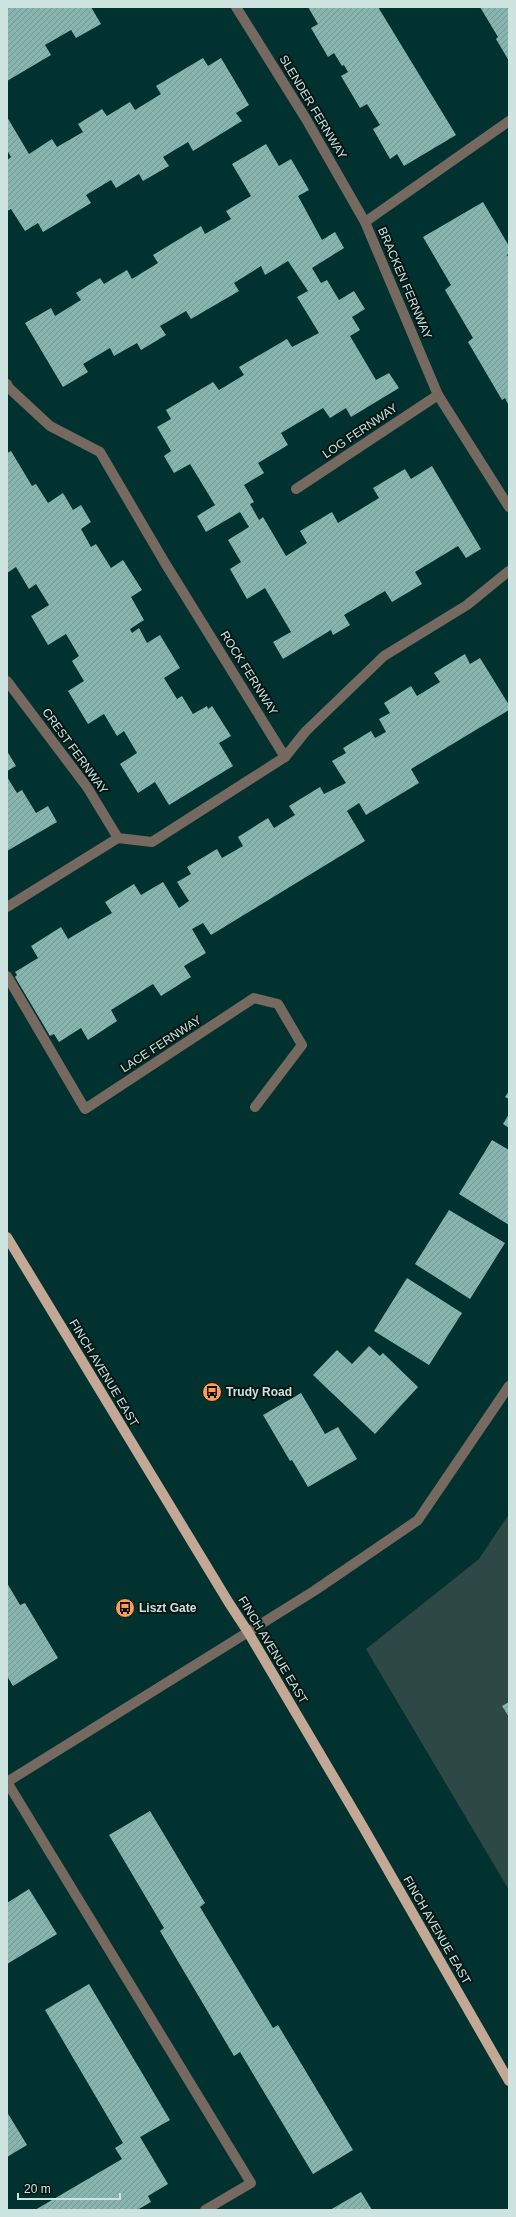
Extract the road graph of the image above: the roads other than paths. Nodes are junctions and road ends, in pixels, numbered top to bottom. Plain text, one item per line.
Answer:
1 (236, 7) edge
2 (509, 121) edge
3 (365, 222) junction
4 (8, 387) edge
5 (438, 395) junction
6 (296, 489) dead end
7 (509, 507) edge
8 (509, 571) edge
9 (7, 681) edge
10 (285, 757) junction
11 (118, 838) junction
12 (7, 907) edge
13 (7, 976) edge
14 (255, 1107) dead end
15 (7, 1237) edge
16 (509, 1386) edge
17 (248, 1632) junction
18 (7, 1782) edge
19 (509, 2081) edge
20 (205, 2210) edge

1 - 3 street, SLENDER FERNWAY
2 - 3 street, BRACKEN FERNWAY
3 - 5 street, BRACKEN FERNWAY
4 - 10 street, ROCK FERNWAY
5 - 6 street, LOG FERNWAY
5 - 7 street, BRACKEN FERNWAY
8 - 10 street
9 - 11 street, CREST FERNWAY
10 - 11 street
11 - 12 street
13 - 14 street, LACE FERNWAY
15 - 17 main road, FINCH AVENUE EAST
16 - 17 street
17 - 18 street
17 - 19 main road, FINCH AVENUE EAST
18 - 20 street

